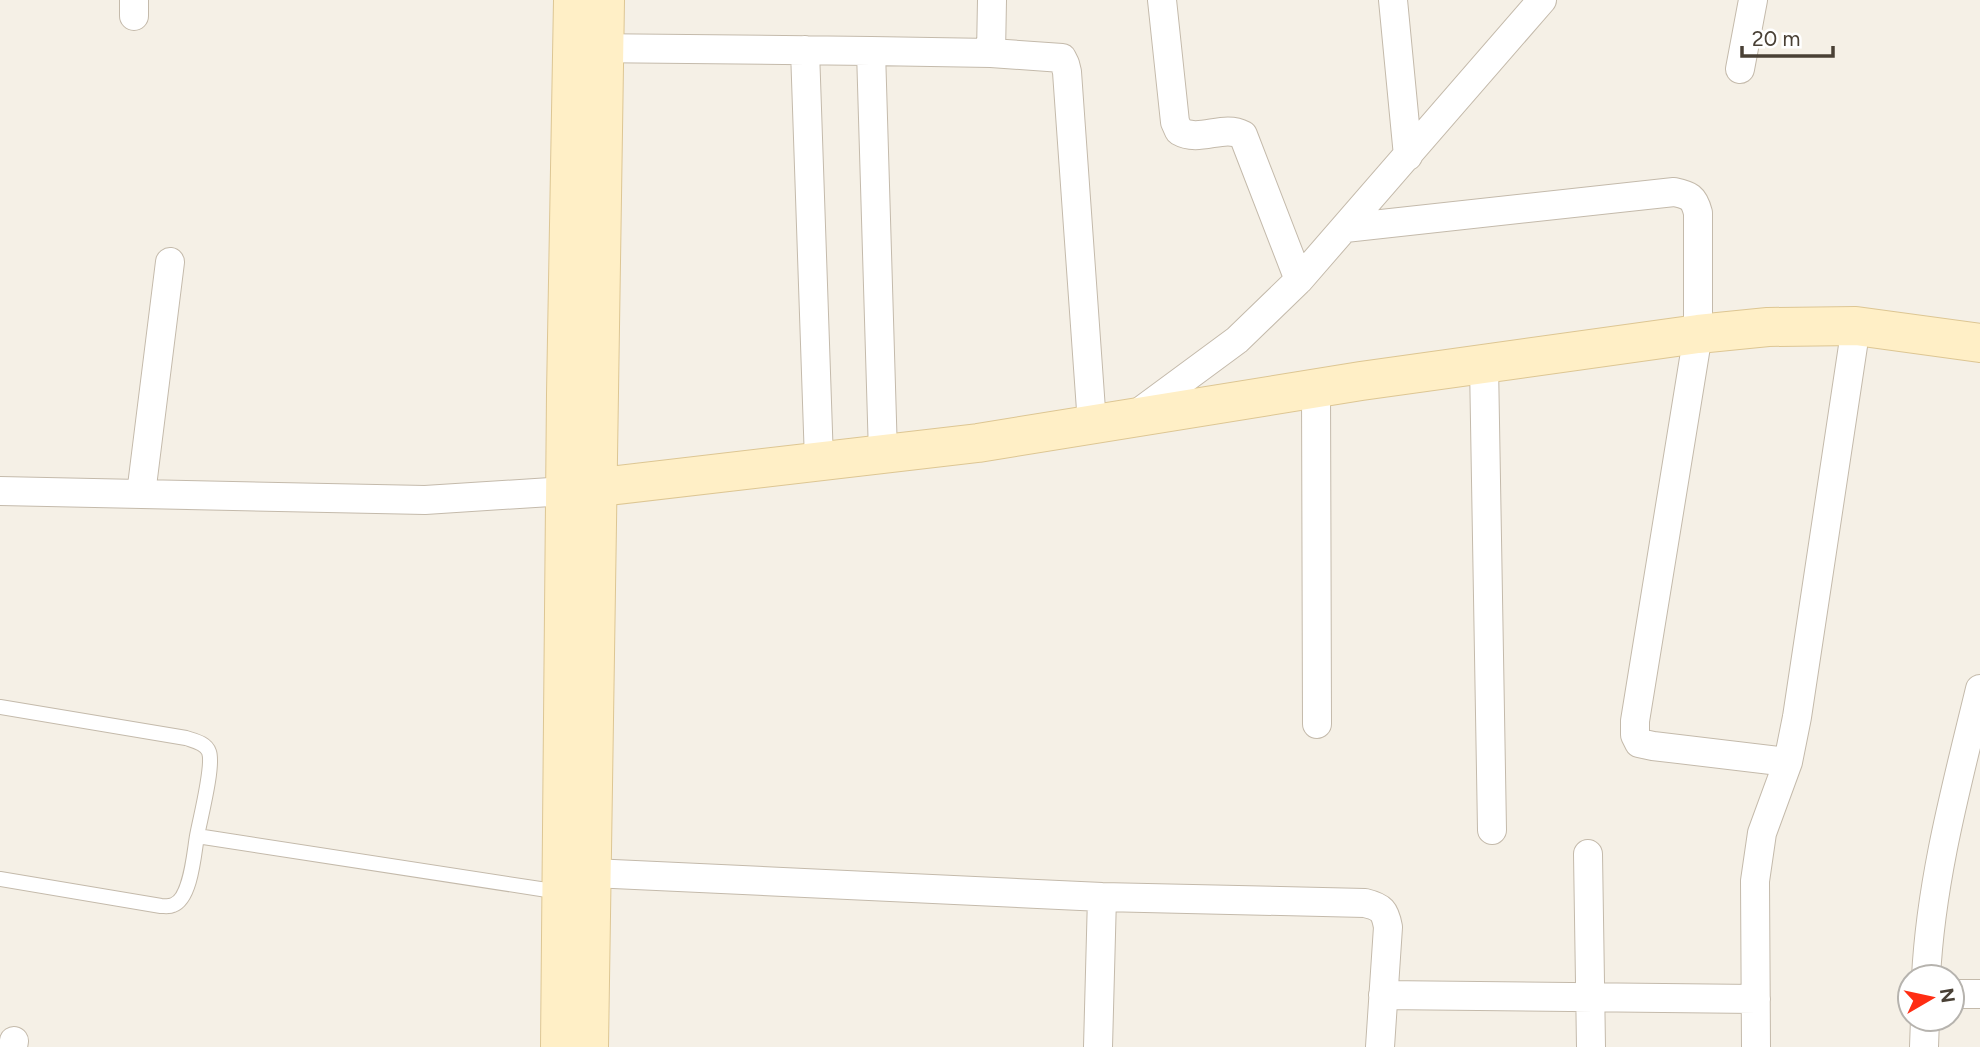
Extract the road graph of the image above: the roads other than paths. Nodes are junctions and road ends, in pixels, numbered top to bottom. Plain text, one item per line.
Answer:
1 (573, 0) edge
2 (605, 0) edge
3 (992, 0) edge
4 (1162, 0) edge
5 (1393, 0) edge
6 (1542, 0) edge
7 (1753, 0) edge
8 (588, 48) junction
9 (805, 50) junction
10 (871, 51) junction
11 (991, 53) junction
12 (1740, 69) dead end
13 (1408, 156) junction
14 (1345, 228) junction
15 (170, 262) dead end
16 (1299, 280) junction
17 (1856, 326) junction
18 (1698, 334) junction
19 (1980, 342) edge
20 (1484, 364) junction
21 (1316, 388) junction
22 (1132, 418) junction
23 (1092, 424) junction
24 (883, 454) junction
25 (819, 461) junction
26 (582, 489) junction
27 (0, 491) edge
28 (141, 494) junction
29 (1980, 688) edge
30 (0, 707) edge
31 (1317, 724) dead end
32 (1788, 762) junction
33 (1492, 830) dead end
34 (197, 836) junction
35 (1588, 854) dead end
36 (0, 879) edge
37 (577, 882) junction
38 (1102, 897) junction
39 (1927, 963) edge
40 (1383, 995) junction
41 (1590, 998) junction
42 (1756, 999) junction
43 (560, 1047) edge
44 (589, 1047) edge
45 (1098, 1047) edge
46 (1380, 1047) edge
47 (1591, 1047) edge
48 (1756, 1047) edge

1 - 8 street
2 - 8 street
3 - 11 street
4 - 16 street
5 - 13 street
6 - 13 street
7 - 12 street
8 - 9 street
8 - 26 street
9 - 10 street
9 - 25 street
10 - 11 street
10 - 24 street
11 - 23 street
13 - 14 street
14 - 16 street
14 - 18 street
15 - 28 street
16 - 22 street
17 - 18 street
17 - 19 street
17 - 32 street
18 - 20 street
18 - 32 street
20 - 21 street
20 - 33 street
21 - 22 street
21 - 31 street
22 - 23 street
23 - 24 street
24 - 25 street
25 - 26 street
26 - 28 street
26 - 37 street
27 - 28 street
29 - 39 street
30 - 34 lane
32 - 42 street
34 - 36 lane
34 - 37 lane
35 - 41 street
37 - 38 street
37 - 43 street
37 - 44 street
38 - 40 street
38 - 45 street
40 - 41 street
40 - 46 street
41 - 42 street
41 - 47 street
42 - 48 street

